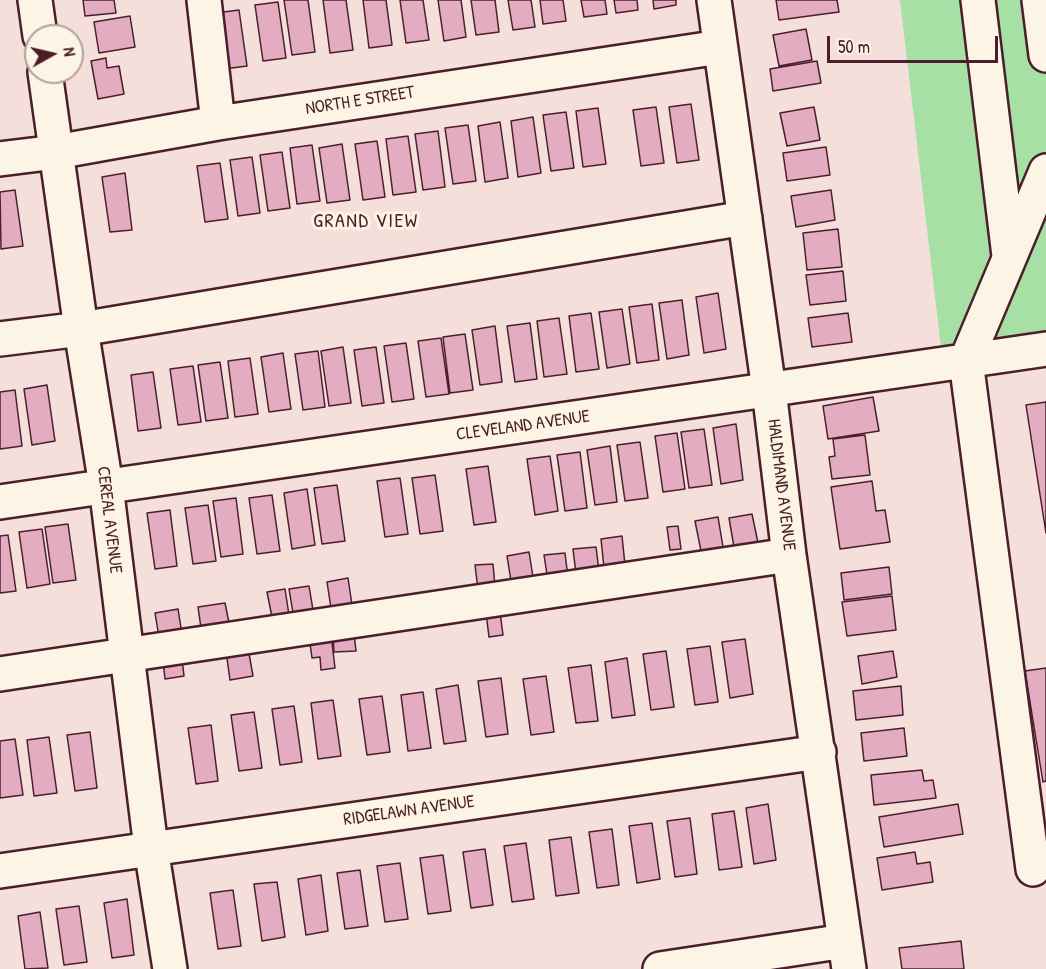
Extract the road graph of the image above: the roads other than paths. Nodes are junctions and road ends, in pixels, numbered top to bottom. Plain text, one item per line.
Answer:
1 (35, 0) edge
2 (204, 0) edge
3 (714, 0) edge
4 (978, 0) edge
5 (1039, 0) edge
6 (38, 24) edge
7 (720, 47) junction
8 (1046, 55) edge
9 (47, 84) edge
10 (218, 123) junction
11 (57, 152) junction
12 (0, 159) edge
13 (1046, 171) edge
14 (745, 218) junction
15 (1009, 258) junction
16 (81, 329) junction
17 (0, 339) edge
18 (1046, 349) edge
19 (966, 361) junction
20 (769, 390) junction
21 (106, 486) junction
22 (0, 502) edge
23 (789, 555) junction
24 (126, 655) junction
25 (0, 674) edge
26 (819, 752) junction
27 (151, 848) junction
28 (1033, 869) dead end
29 (0, 871) edge
30 (847, 955) edge
31 (170, 969) edge
32 (660, 969) edge

1 - 6 street
2 - 10 street
3 - 7 street, HALDIMAND AVENUE
4 - 15 street
5 - 8 street
7 - 10 street, NORTH E STREET
7 - 14 street, HALDIMAND AVENUE
9 - 11 street, CEREAL AVENUE
10 - 11 street, NORTH E STREET
11 - 12 street, NORTH E STREET
11 - 16 street, CEREAL AVENUE
13 - 15 street
14 - 16 street
14 - 20 street, HALDIMAND AVENUE
15 - 19 street
16 - 17 street
16 - 21 street, CEREAL AVENUE
18 - 19 street, CLEVELAND AVENUE
19 - 20 street, CLEVELAND AVENUE
19 - 28 street
20 - 21 street, CLEVELAND AVENUE
20 - 23 street, HALDIMAND AVENUE
21 - 22 street, CLEVELAND AVENUE
21 - 24 street, CEREAL AVENUE
23 - 24 street
23 - 26 street, HALDIMAND AVENUE
24 - 25 street
24 - 27 street, CEREAL AVENUE
26 - 27 street, RIDGELAWN AVENUE
26 - 30 street, HALDIMAND AVENUE
27 - 29 street, RIDGELAWN AVENUE
27 - 31 street, CEREAL AVENUE
30 - 32 street

